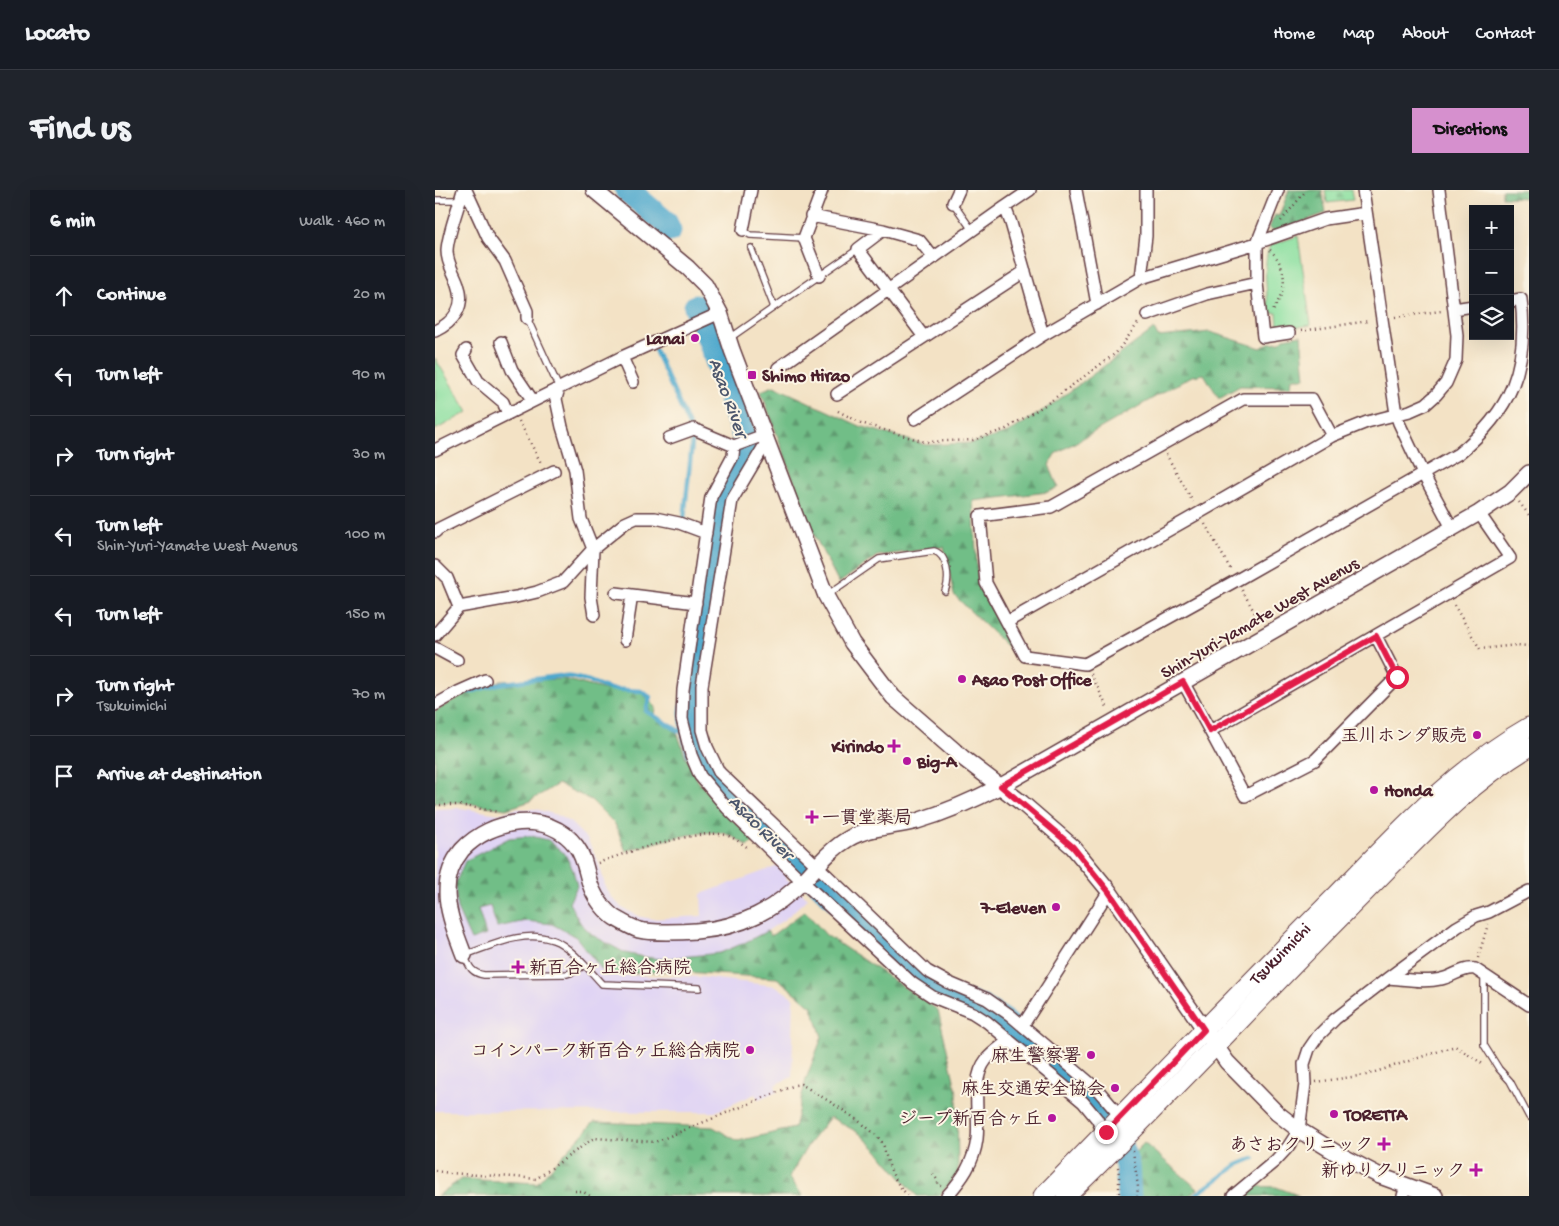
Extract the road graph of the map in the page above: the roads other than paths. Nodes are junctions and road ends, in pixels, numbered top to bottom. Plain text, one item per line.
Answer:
1 (594, 190) edge
2 (751, 190) edge
3 (822, 190) edge
4 (959, 190) edge
5 (1030, 190) edge
6 (1076, 190) edge
7 (1146, 190) edge
8 (1279, 190) edge
9 (1363, 190) edge
10 (1439, 190) edge
11 (463, 193) edge
12 (435, 200) edge
13 (953, 203) joint
14 (1005, 207) junction
15 (1366, 213) junction
16 (811, 216) junction
17 (743, 230) joint
18 (883, 230) junction
19 (972, 230) junction
20 (803, 238) junction
21 (1262, 245) junction
22 (751, 248) dead end
23 (858, 249) junction
24 (933, 257) junction
25 (1025, 271) junction
26 (819, 276) junction
27 (1141, 278) junction
28 (1257, 283) junction
29 (889, 290) junction
30 (1514, 300) edge
31 (1097, 304) junction
32 (774, 307) junction
33 (1469, 307) edge
34 (1453, 309) junction
35 (720, 313) junction
36 (1145, 315) road end
37 (527, 318) joint
38 (435, 331) edge
39 (1289, 333) road end
40 (1043, 335) junction
41 (923, 337) junction
42 (728, 339) junction
43 (501, 342) dead end
44 (466, 350) dead end
45 (622, 357) junction
46 (779, 368) dead end
47 (633, 382) dead end
48 (559, 388) junction
49 (837, 394) dead end
50 (533, 402) junction
51 (511, 412) junction
52 (1396, 414) junction
53 (915, 419) dead end
54 (1332, 436) junction
55 (669, 438) dead end
56 (761, 438) junction
57 (737, 445) junction
58 (435, 450) edge
59 (550, 473) road end
60 (1529, 473) edge
61 (1423, 474) junction
62 (1479, 513) junction
63 (1452, 528) junction
64 (435, 532) edge
65 (706, 533) junction
66 (593, 549) junction
67 (435, 566) edge
68 (945, 591) dead end
69 (616, 593) dead end
70 (631, 595) junction
71 (826, 596) junction
72 (696, 603) junction
73 (459, 607) junction
74 (594, 615) dead end
75 (1007, 622) junction
76 (437, 628) edge
77 (1376, 636) junction
78 (625, 640) dead end
79 (435, 648) edge
80 (457, 660) dead end
81 (485, 680) dead end
82 (1183, 682) junction
83 (435, 705) edge
84 (1529, 727) edge
85 (1210, 731) junction
86 (1529, 747) edge
87 (1001, 786) junction
88 (810, 873) junction
89 (1529, 891) edge
90 (1109, 892) junction
91 (464, 955) junction
92 (584, 965) junction
93 (1479, 971) junction
94 (1388, 978) junction
95 (699, 988) dead end
96 (1529, 1005) edge
97 (1023, 1025) junction
98 (1033, 1037) junction
99 (1209, 1038) junction
100 (1009, 1040) junction
101 (1022, 1048) junction
102 (1529, 1116) edge
103 (1112, 1126) junction
104 (1299, 1130) junction
105 (1404, 1191) edge
106 (947, 1196) edge
107 (1043, 1196) edge
108 (1066, 1196) edge
109 (1233, 1196) edge
110 (1435, 1196) edge

1 - 35 street
2 - 17 street
3 - 16 street
4 - 13 street
5 - 14 street
6 - 31 street
7 - 27 street
8 - 21 street
9 - 15 street
10 - 34 street
11 - 12 lane
11 - 37 street
11 - 38 street
13 - 19 lane
14 - 19 street
14 - 25 street
15 - 21 street
15 - 52 street
16 - 18 street
16 - 20 street
17 - 20 lane
18 - 23 street
18 - 24 street
19 - 24 street
20 - 26 street
21 - 27 street
21 - 28 street
22 - 32 lane
23 - 26 lane
23 - 29 street
24 - 29 street
25 - 40 street
25 - 41 street
26 - 32 lane
27 - 31 street
28 - 36 street
28 - 39 street
29 - 41 street
29 - 46 street
30 - 61 street
31 - 40 street
32 - 42 lane
33 - 34 street
34 - 52 street
35 - 42 street
35 - 45 street
37 - 48 lane
40 - 53 street
41 - 49 street
42 - 56 street
43 - 50 street
44 - 51 street
45 - 47 street
45 - 48 street
48 - 50 street
48 - 66 street
50 - 51 street
51 - 58 street
52 - 54 street
52 - 61 street
54 - 75 street
54 - 75 street
55 - 57 street
56 - 57 street
56 - 71 street
56 - 88 street
57 - 65 street
59 - 64 street
60 - 62 street, Shin-Yuri-Yamate West Avenus
61 - 63 street
61 - 75 street
62 - 63 street, Shin-Yuri-Yamate West Avenus
62 - 77 street
63 - 82 street, Shin-Yuri-Yamate West Avenus
65 - 66 street
65 - 72 street
66 - 73 street
66 - 74 street
67 - 73 street
68 - 71 lane
69 - 70 street
70 - 72 street
70 - 78 street
71 - 87 street
72 - 88 street
73 - 76 street
77 - 85 street
77 - 85 street
79 - 80 street
81 - 83 street
82 - 85 street
82 - 87 street, Shin-Yuri-Yamate West Avenus
84 - 99 main road, Tsukuimichi
86 - 99 main road, Tsukuimichi
87 - 88 street, Shin-Yuri-Yamate West Avenus
87 - 90 street
88 - 91 street, Shin-Yuri-Yamate West Avenus
88 - 97 street
88 - 100 street
89 - 94 street
90 - 97 street
90 - 99 street
91 - 92 lane
91 - 92 lane
92 - 95 lane
93 - 94 street
93 - 96 street
93 - 102 lane
94 - 104 street
97 - 98 street
98 - 101 street
98 - 103 street
99 - 103 main road, Tsukuimichi
99 - 104 street
99 - 108 main road, Tsukuimichi
100 - 101 street
100 - 106 street
101 - 103 street
103 - 107 main road, Tsukuimichi
104 - 105 street
104 - 109 street
105 - 110 street

